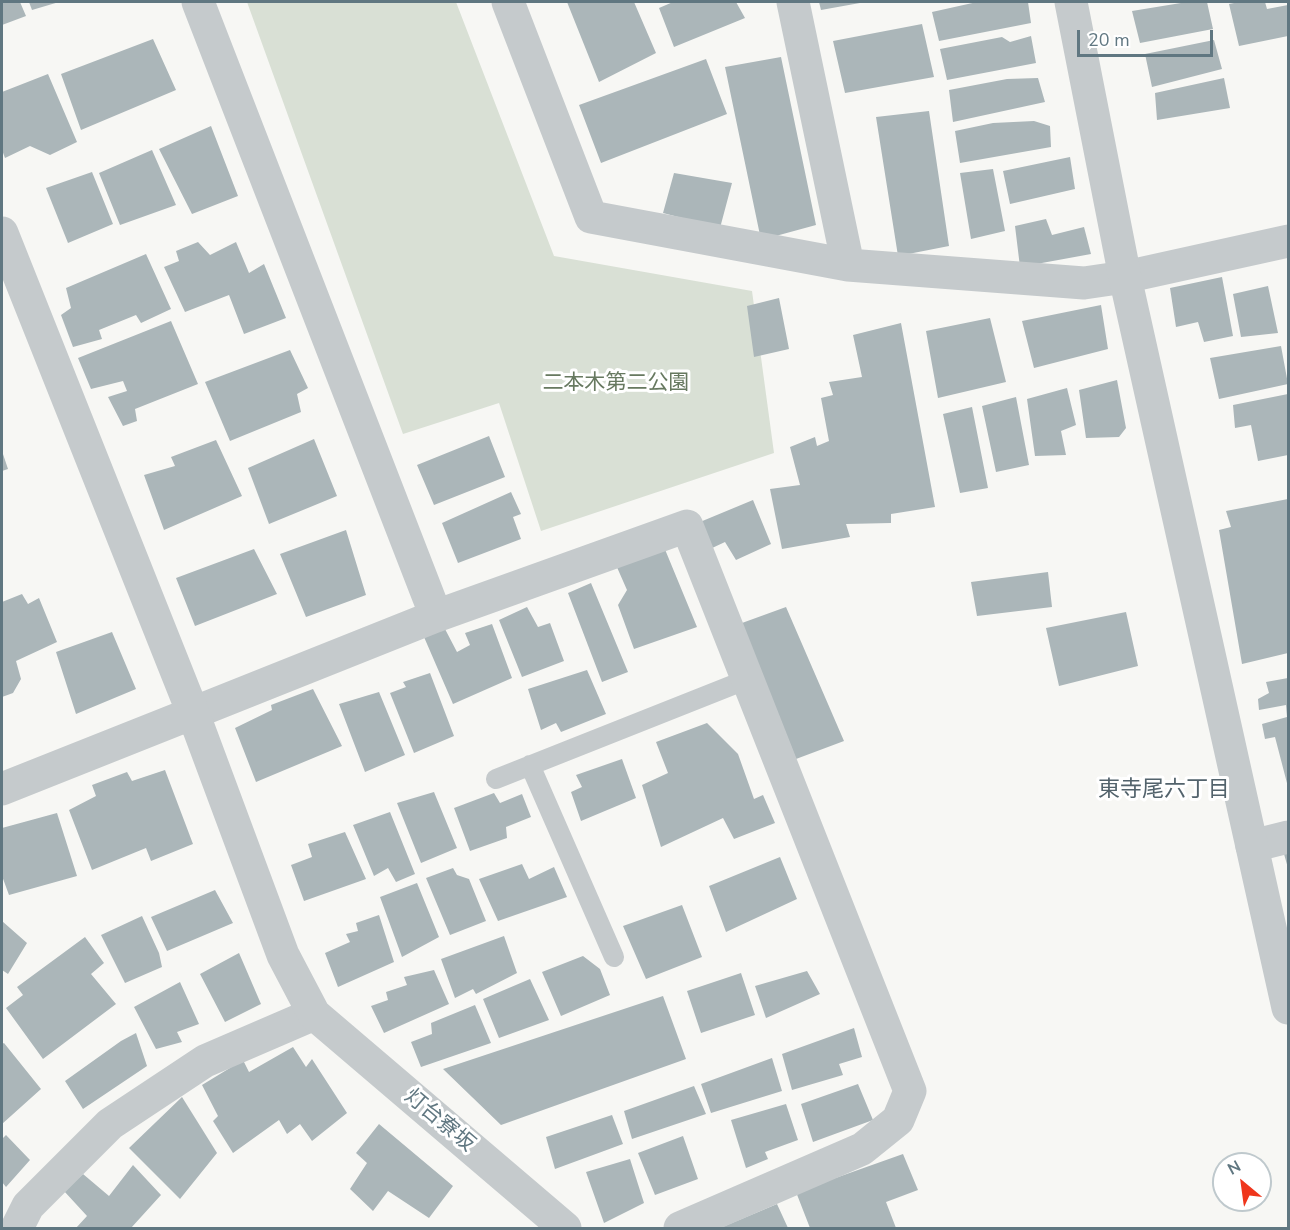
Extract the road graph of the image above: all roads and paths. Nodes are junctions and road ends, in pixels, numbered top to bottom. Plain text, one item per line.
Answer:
1 (198, 2) edge
2 (508, 2) edge
3 (793, 2) edge
4 (1071, 2) edge
5 (2, 233) edge
6 (1288, 241) edge
7 (848, 265) junction
8 (1125, 277) junction
9 (436, 616) junction
10 (748, 680) junction
11 (193, 713) junction
12 (530, 765) junction
13 (496, 779) dead end
14 (2, 789) edge
15 (1288, 837) edge
16 (1252, 846) junction
17 (614, 957) dead end
18 (1288, 1008) edge
19 (314, 1014) junction
20 (17, 1228) edge
21 (565, 1228) edge
22 (680, 1228) edge

1 - 9 street
2 - 7 street
3 - 7 street
4 - 8 street
5 - 11 street
6 - 8 street
7 - 8 street
8 - 16 street
9 - 10 street
9 - 11 street
10 - 12 lane
10 - 22 street
11 - 14 street
11 - 19 street
12 - 13 lane
12 - 17 lane
15 - 16 street
16 - 18 street
19 - 20 street
19 - 21 street, 灯台寮坂

